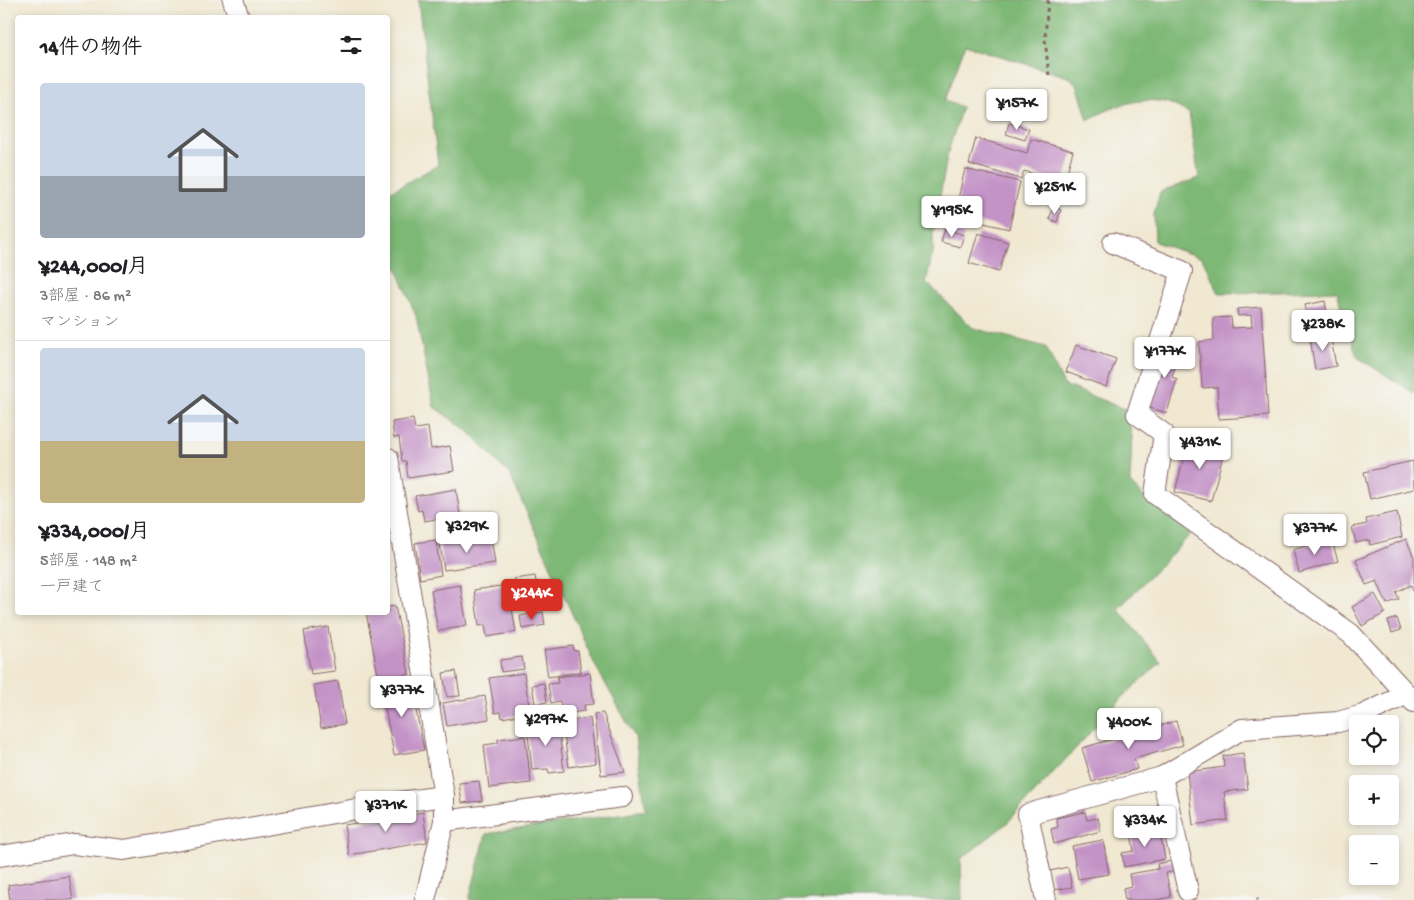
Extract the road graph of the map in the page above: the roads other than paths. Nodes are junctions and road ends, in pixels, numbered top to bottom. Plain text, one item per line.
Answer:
1 (233, 0) edge
2 (237, 15) edge
3 (1113, 243) dead end
4 (390, 470) edge
5 (1411, 698) edge
6 (1162, 777) junction
7 (444, 796) junction
8 (622, 797) dead end
9 (444, 821) junction
10 (124, 850) junction
11 (0, 856) edge
12 (0, 868) edge
13 (1188, 891) dead end
14 (425, 900) edge
15 (1046, 900) edge

1 - 2 street
3 - 5 street
4 - 7 street
5 - 6 street
6 - 13 street
6 - 15 street
7 - 9 street
7 - 10 street
8 - 9 street
9 - 14 street
10 - 11 street
10 - 12 street

